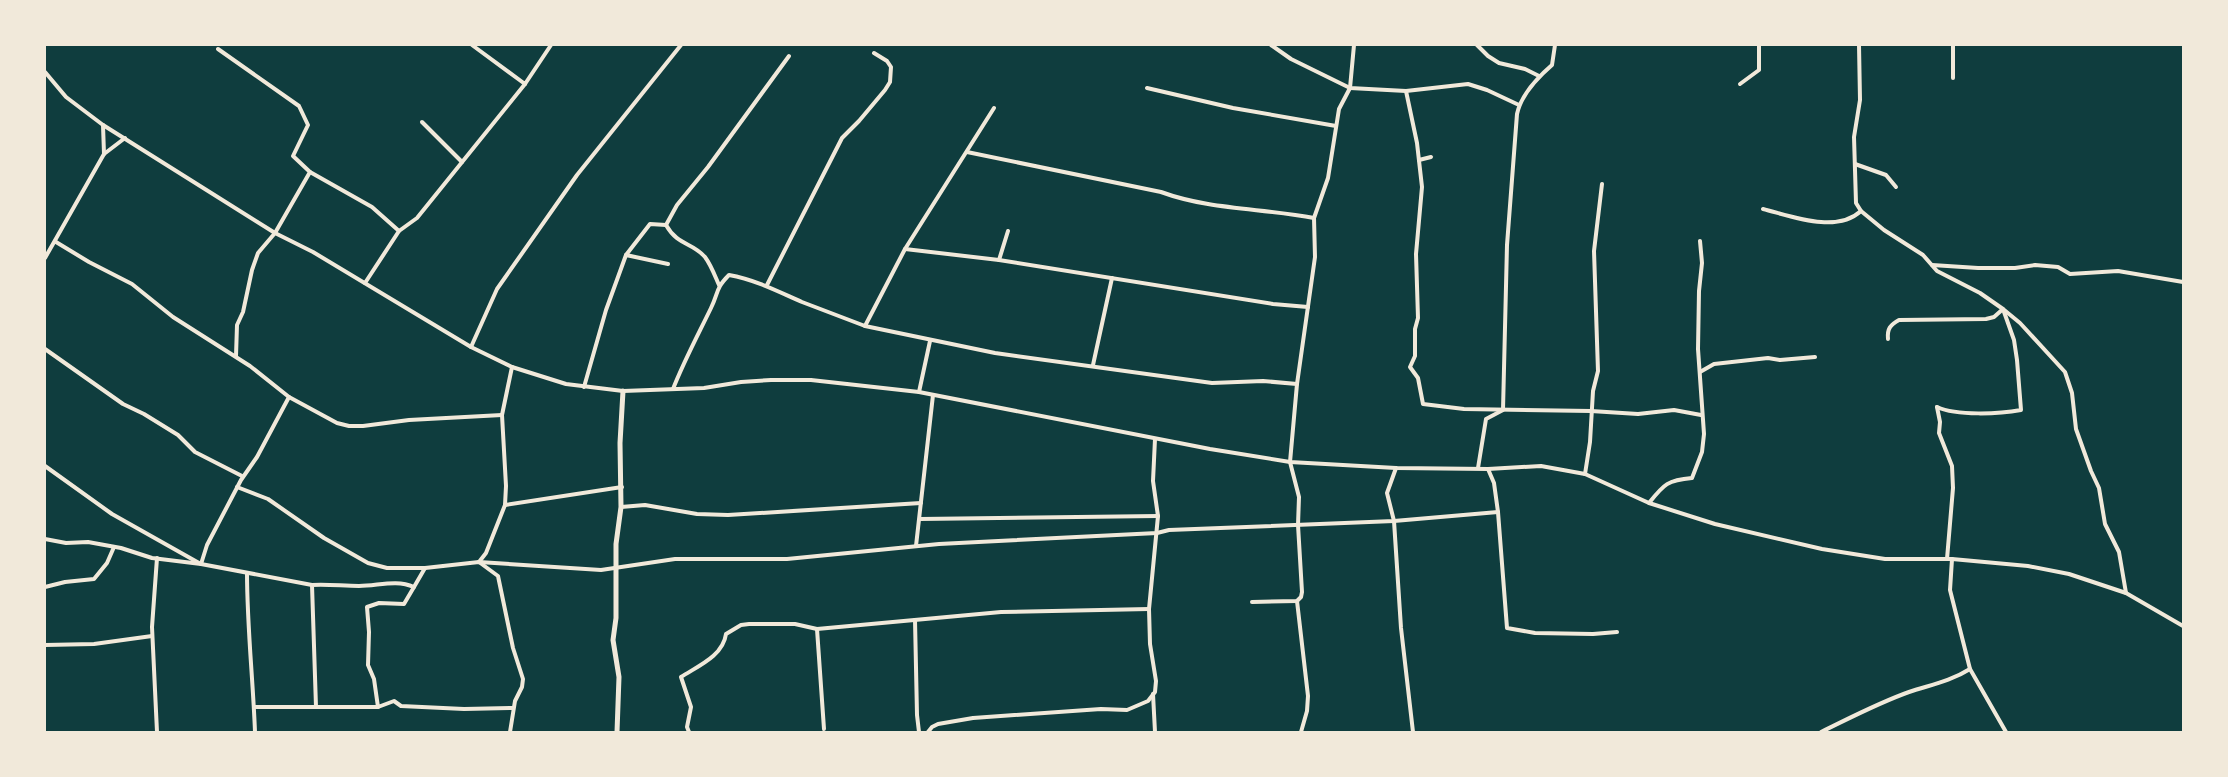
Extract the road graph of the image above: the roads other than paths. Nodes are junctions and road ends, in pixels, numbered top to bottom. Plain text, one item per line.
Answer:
1 (472, 45) edge
2 (551, 45) edge
3 (680, 45) edge
4 (1271, 45) edge
5 (1354, 45) edge
6 (1477, 45) edge
7 (1555, 45) edge
8 (1758, 45) edge
9 (1859, 45) edge
10 (1954, 45) edge
11 (218, 49) dead end
12 (874, 53) dead end
13 (789, 56) dead end
14 (45, 72) edge
15 (1539, 76) junction
16 (1953, 78) dead end
17 (525, 84) junction
18 (1740, 84) dead end
19 (1147, 88) dead end
20 (1350, 88) junction
21 (1406, 91) junction
22 (1519, 105) junction
23 (994, 108) dead end
24 (422, 122) dead end
25 (103, 125) junction
26 (1336, 126) junction
27 (125, 138) junction
28 (967, 152) junction
29 (104, 154) junction
30 (1432, 157) dead end
31 (1419, 160) junction
32 (462, 162) junction
33 (1855, 164) junction
34 (310, 172) junction
35 (1602, 184) dead end
36 (1896, 187) dead end
37 (1762, 208) dead end
38 (1861, 212) junction
39 (1314, 218) junction
40 (666, 225) junction
41 (399, 231) junction
42 (1008, 231) dead end
43 (276, 233) junction
44 (1700, 241) dead end
45 (56, 242) junction
46 (905, 249) junction
47 (626, 255) junction
48 (45, 258) edge
49 (998, 260) junction
50 (668, 264) dead end
51 (1931, 265) junction
52 (1112, 278) junction
53 (2183, 282) edge
54 (365, 283) junction
55 (767, 285) junction
56 (719, 286) junction
57 (1308, 307) junction
58 (2004, 309) junction
59 (865, 326) junction
60 (1888, 339) dead end
61 (930, 341) junction
62 (471, 347) junction
63 (45, 349) edge
64 (236, 356) junction
65 (1815, 357) dead end
66 (1093, 365) junction
67 (512, 367) junction
68 (1700, 372) junction
69 (1297, 384) junction
70 (584, 387) junction
71 (673, 389) junction
72 (623, 391) junction
73 (919, 392) junction
74 (934, 395) junction
75 (289, 397) junction
76 (1503, 410) junction
77 (1591, 411) junction
78 (502, 414) junction
79 (1701, 415) junction
80 (1155, 439) junction
81 (1290, 462) junction
82 (45, 466) edge
83 (1396, 468) junction
84 (1478, 468) junction
85 (1488, 468) junction
86 (1584, 474) junction
87 (242, 476) junction
88 (237, 487) junction
89 (622, 487) junction
90 (921, 503) junction
91 (1649, 503) junction
92 (504, 505) junction
93 (622, 507) junction
94 (1498, 512) junction
95 (1158, 516) junction
96 (920, 519) junction
97 (1394, 521) junction
98 (1298, 525) junction
99 (1157, 533) junction
100 (45, 539) edge
101 (916, 546) junction
102 (114, 547) junction
103 (157, 558) junction
104 (1952, 559) junction
105 (1947, 560) junction
106 (479, 562) junction
107 (201, 564) junction
108 (425, 568) junction
109 (616, 568) junction
110 (247, 573) junction
111 (312, 585) junction
112 (45, 587) edge
113 (414, 587) junction
114 (2126, 593) junction
115 (1297, 601) junction
116 (1252, 602) dead end
117 (1149, 609) junction
118 (915, 620) junction
119 (2183, 626) edge
120 (817, 628) junction
121 (1617, 632) dead end
122 (152, 636) junction
123 (45, 645) edge
124 (1970, 669) junction
125 (1153, 694) junction
126 (254, 707) junction
127 (378, 707) junction
128 (316, 708) junction
129 (513, 708) junction
130 (824, 729) dead end
131 (157, 732) edge
132 (255, 732) edge
133 (510, 732) edge
134 (617, 732) edge
135 (689, 732) edge
136 (919, 732) edge
137 (928, 732) edge
138 (1155, 732) edge
139 (1301, 732) edge
140 (1413, 732) edge
141 (1821, 732) edge
142 (2006, 732) edge

1 - 17 street
2 - 17 street
3 - 62 street
4 - 20 street
5 - 20 street
6 - 15 street
7 - 15 street
8 - 18 street
9 - 33 street
10 - 16 street
11 - 34 street
12 - 55 street
13 - 40 street
14 - 25 street
15 - 22 street
17 - 32 street
19 - 26 street
20 - 21 street
20 - 26 street
21 - 22 street
21 - 31 street
22 - 76 street
23 - 28 street
24 - 32 street
25 - 27 street
25 - 29 street
26 - 39 street
27 - 29 street
27 - 43 street
28 - 39 street
28 - 46 street
29 - 45 street
30 - 31 street
31 - 76 street
32 - 41 street
33 - 36 street
33 - 38 street
34 - 41 street
34 - 43 street
35 - 77 street
37 - 38 street
38 - 51 street
39 - 57 street
40 - 47 street
40 - 56 street
41 - 54 street
42 - 49 street
43 - 54 street
43 - 64 street
44 - 68 street
45 - 48 street
45 - 64 street
46 - 49 street
46 - 59 street
47 - 50 street
47 - 70 street
49 - 52 street
51 - 53 street
51 - 58 street
52 - 57 street
52 - 66 street
54 - 62 street
55 - 56 street
55 - 59 street
56 - 71 street
57 - 69 street
58 - 60 street
58 - 105 street
58 - 114 street
59 - 61 street
61 - 66 street
61 - 73 street
62 - 67 street
63 - 87 street
64 - 75 street
65 - 68 street
66 - 69 street
67 - 70 street
67 - 78 street
68 - 79 street
69 - 81 street
70 - 72 street
71 - 72 street
71 - 73 street
72 - 89 street
73 - 74 street
74 - 80 street
74 - 90 street
75 - 78 street
75 - 87 street
76 - 77 street
76 - 84 street
77 - 79 street
77 - 86 street
78 - 92 street
79 - 91 street
80 - 81 street
80 - 95 street
81 - 83 street
81 - 98 street
82 - 107 street
83 - 84 street
83 - 97 street
84 - 85 street
85 - 86 street
85 - 94 street
86 - 91 street
87 - 88 street
88 - 107 street
88 - 108 street
89 - 92 street
89 - 93 street
90 - 93 street
90 - 96 street
91 - 105 street
92 - 106 street
93 - 109 street
94 - 97 street
94 - 121 street
95 - 96 street
95 - 99 street
96 - 101 street
97 - 98 street
97 - 140 street
98 - 99 street
98 - 115 street
99 - 101 street
99 - 117 street
100 - 102 street
101 - 109 street
102 - 103 street
102 - 112 street
103 - 107 street
103 - 122 street
104 - 105 street
104 - 114 street
104 - 124 street
106 - 108 street
106 - 109 street
106 - 129 street
107 - 110 street
108 - 113 street
109 - 134 street
110 - 111 street
110 - 126 street
111 - 113 street
111 - 128 street
113 - 127 street
114 - 119 street
115 - 116 street
115 - 139 street
117 - 118 street
117 - 125 street
118 - 120 street
118 - 136 street
120 - 130 street
120 - 135 street
122 - 123 street
122 - 131 street
124 - 141 street
124 - 142 street
125 - 137 street
125 - 138 street
126 - 128 street
126 - 132 street
127 - 128 street
127 - 129 street
129 - 133 street

